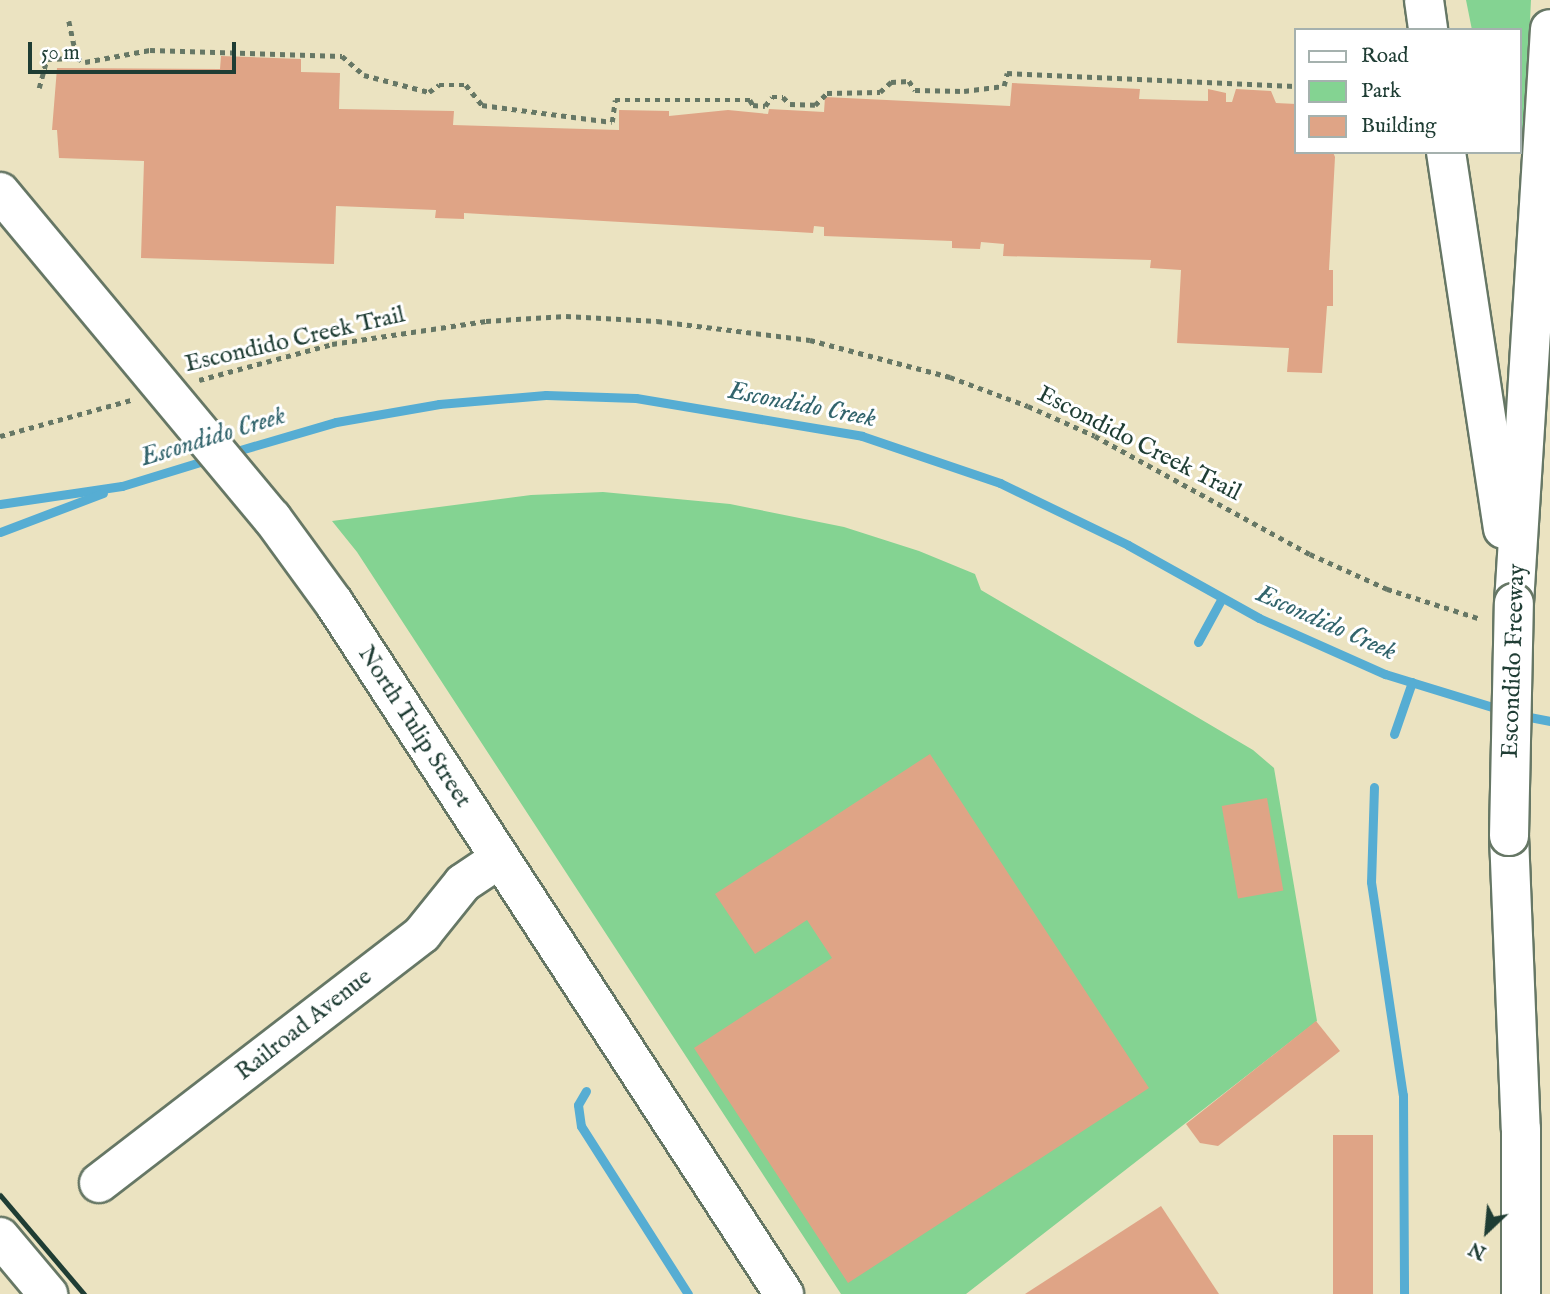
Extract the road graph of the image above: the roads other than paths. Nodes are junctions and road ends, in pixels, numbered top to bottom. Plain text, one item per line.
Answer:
1 (1424, 0) edge
2 (1428, 28) edge
3 (1550, 29) edge
4 (1446, 154) edge
5 (0, 192) edge
6 (1504, 613) junction
7 (499, 859) junction
8 (99, 1183) dead end
9 (0, 1237) edge
10 (48, 1294) edge
11 (784, 1294) edge
12 (1521, 1294) edge

1 - 2 main road
3 - 6 main road, Escondido Freeway
4 - 6 main road
5 - 7 main road, North Tulip Street
6 - 12 main road, Escondido Freeway, bridge
7 - 8 main road, Railroad Avenue
7 - 11 main road, North Tulip Street
9 - 10 main road

